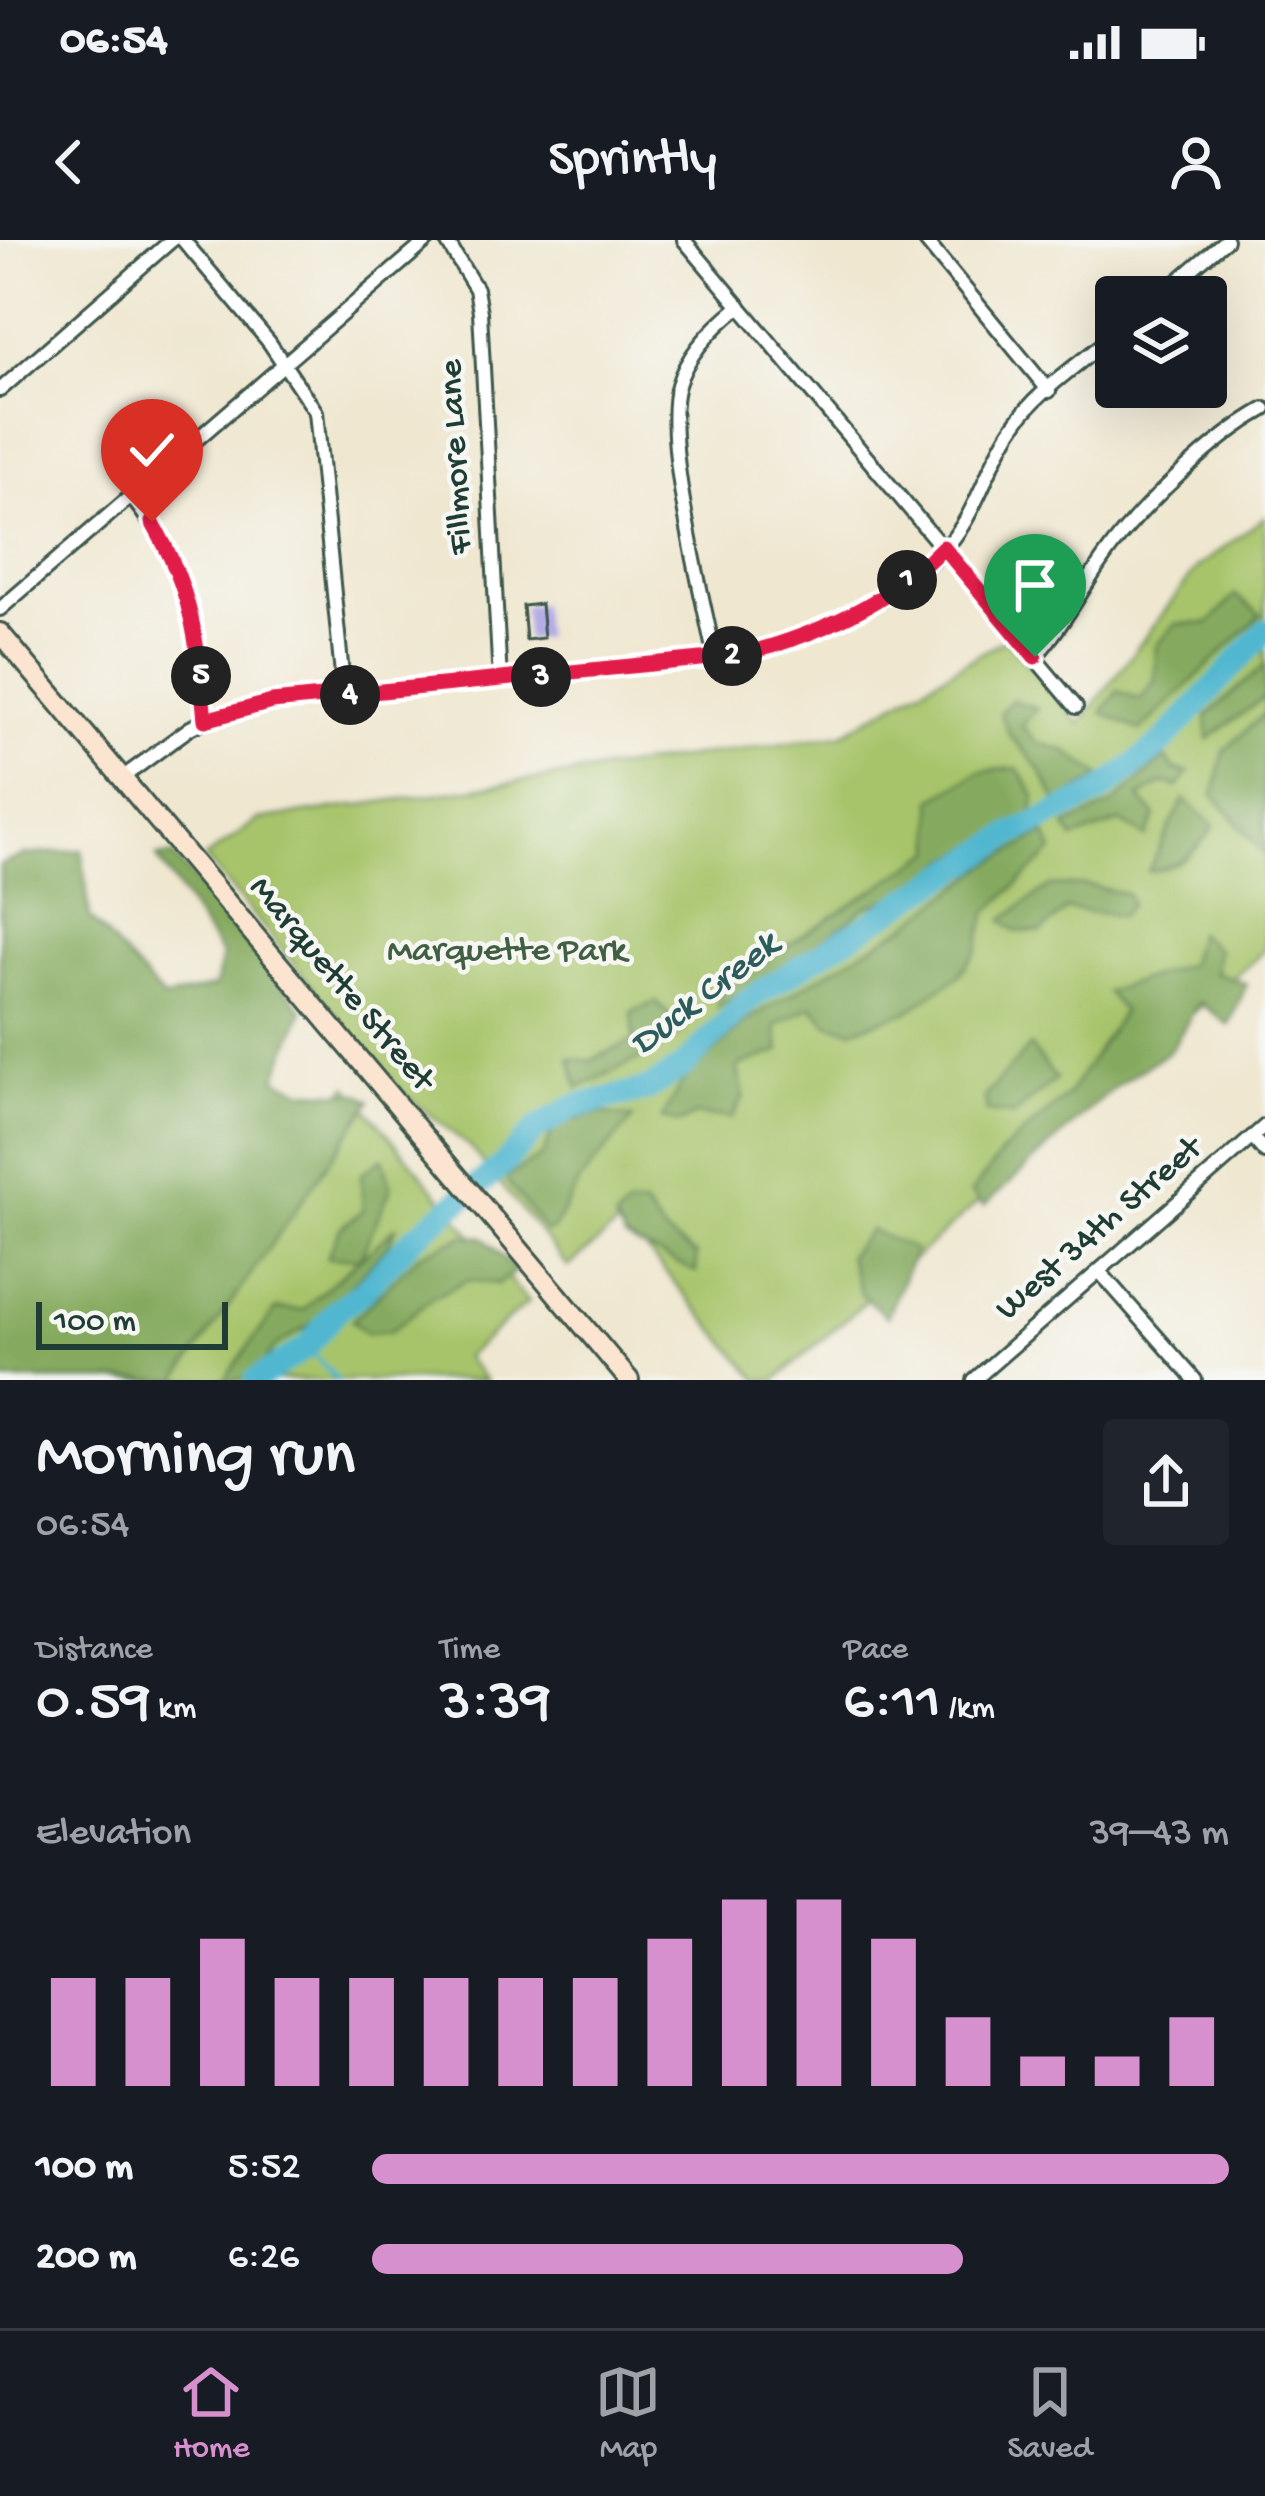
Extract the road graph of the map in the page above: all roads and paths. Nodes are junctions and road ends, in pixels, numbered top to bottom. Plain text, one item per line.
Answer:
1 (172, 240) edge
2 (183, 240) edge
3 (428, 240) edge
4 (446, 240) edge
5 (684, 240) edge
6 (925, 240) edge
7 (1226, 240) edge
8 (1184, 276) edge
9 (740, 306) junction
10 (1095, 352) edge
11 (284, 365) junction
12 (0, 390) edge
13 (1049, 391) junction
14 (1265, 409) edge
15 (131, 497) junction
16 (943, 547) junction
17 (0, 609) edge
18 (0, 633) edge
19 (1035, 657) junction
20 (715, 659) junction
21 (500, 681) junction
22 (344, 695) junction
23 (1076, 707) dead end
24 (205, 720) junction
25 (122, 778) junction
26 (1265, 1126) edge
27 (1252, 1137) junction
28 (1265, 1152) edge
29 (1099, 1271) junction
30 (629, 1380) edge
31 (974, 1380) edge
32 (1195, 1380) edge

1 - 12 street
2 - 11 street
3 - 11 street
4 - 21 street, Fillmore Lane
5 - 9 street
6 - 13 street
7 - 8 street
9 - 16 street
9 - 20 street
10 - 13 street
11 - 15 street
11 - 22 street
13 - 16 street
14 - 19 street
15 - 17 street
15 - 24 street
16 - 19 street
16 - 20 street
18 - 25 main road, Marquette Street
19 - 23 street
20 - 21 street
21 - 22 street
22 - 24 street
24 - 25 street
25 - 30 main road, Marquette Street
26 - 27 street, West 34th Street
27 - 28 street
27 - 29 street, West 34th Street
29 - 31 street, West 34th Street
29 - 32 street

